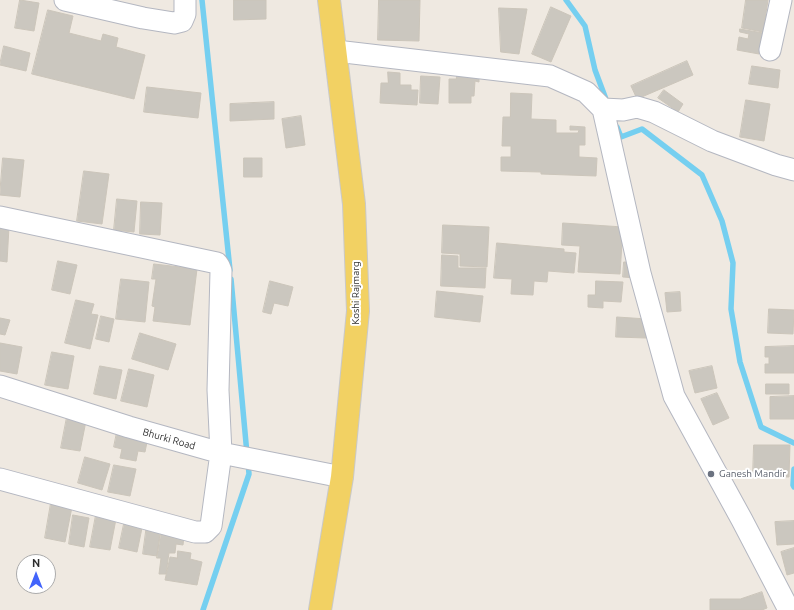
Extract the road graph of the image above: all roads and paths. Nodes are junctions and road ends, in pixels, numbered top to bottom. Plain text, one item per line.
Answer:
1 (65, 0) edge
2 (185, 0) edge
3 (329, 0) edge
4 (781, 0) edge
5 (770, 50) dead end
6 (336, 51) junction
7 (611, 109) junction
8 (794, 170) edge
9 (0, 217) edge
10 (0, 386) edge
11 (227, 455) junction
12 (342, 477) junction
13 (0, 479) edge
14 (320, 610) edge
15 (789, 610) edge

1 - 2 street
3 - 6 main road, Koshi Rajmarg
4 - 5 street
6 - 7 street
6 - 12 main road, Koshi Rajmarg
7 - 8 street
7 - 15 street
9 - 11 street
10 - 11 street, Bhurki Road
11 - 12 street, Bhurki Road
11 - 13 street
12 - 14 main road, Koshi Rajmarg

